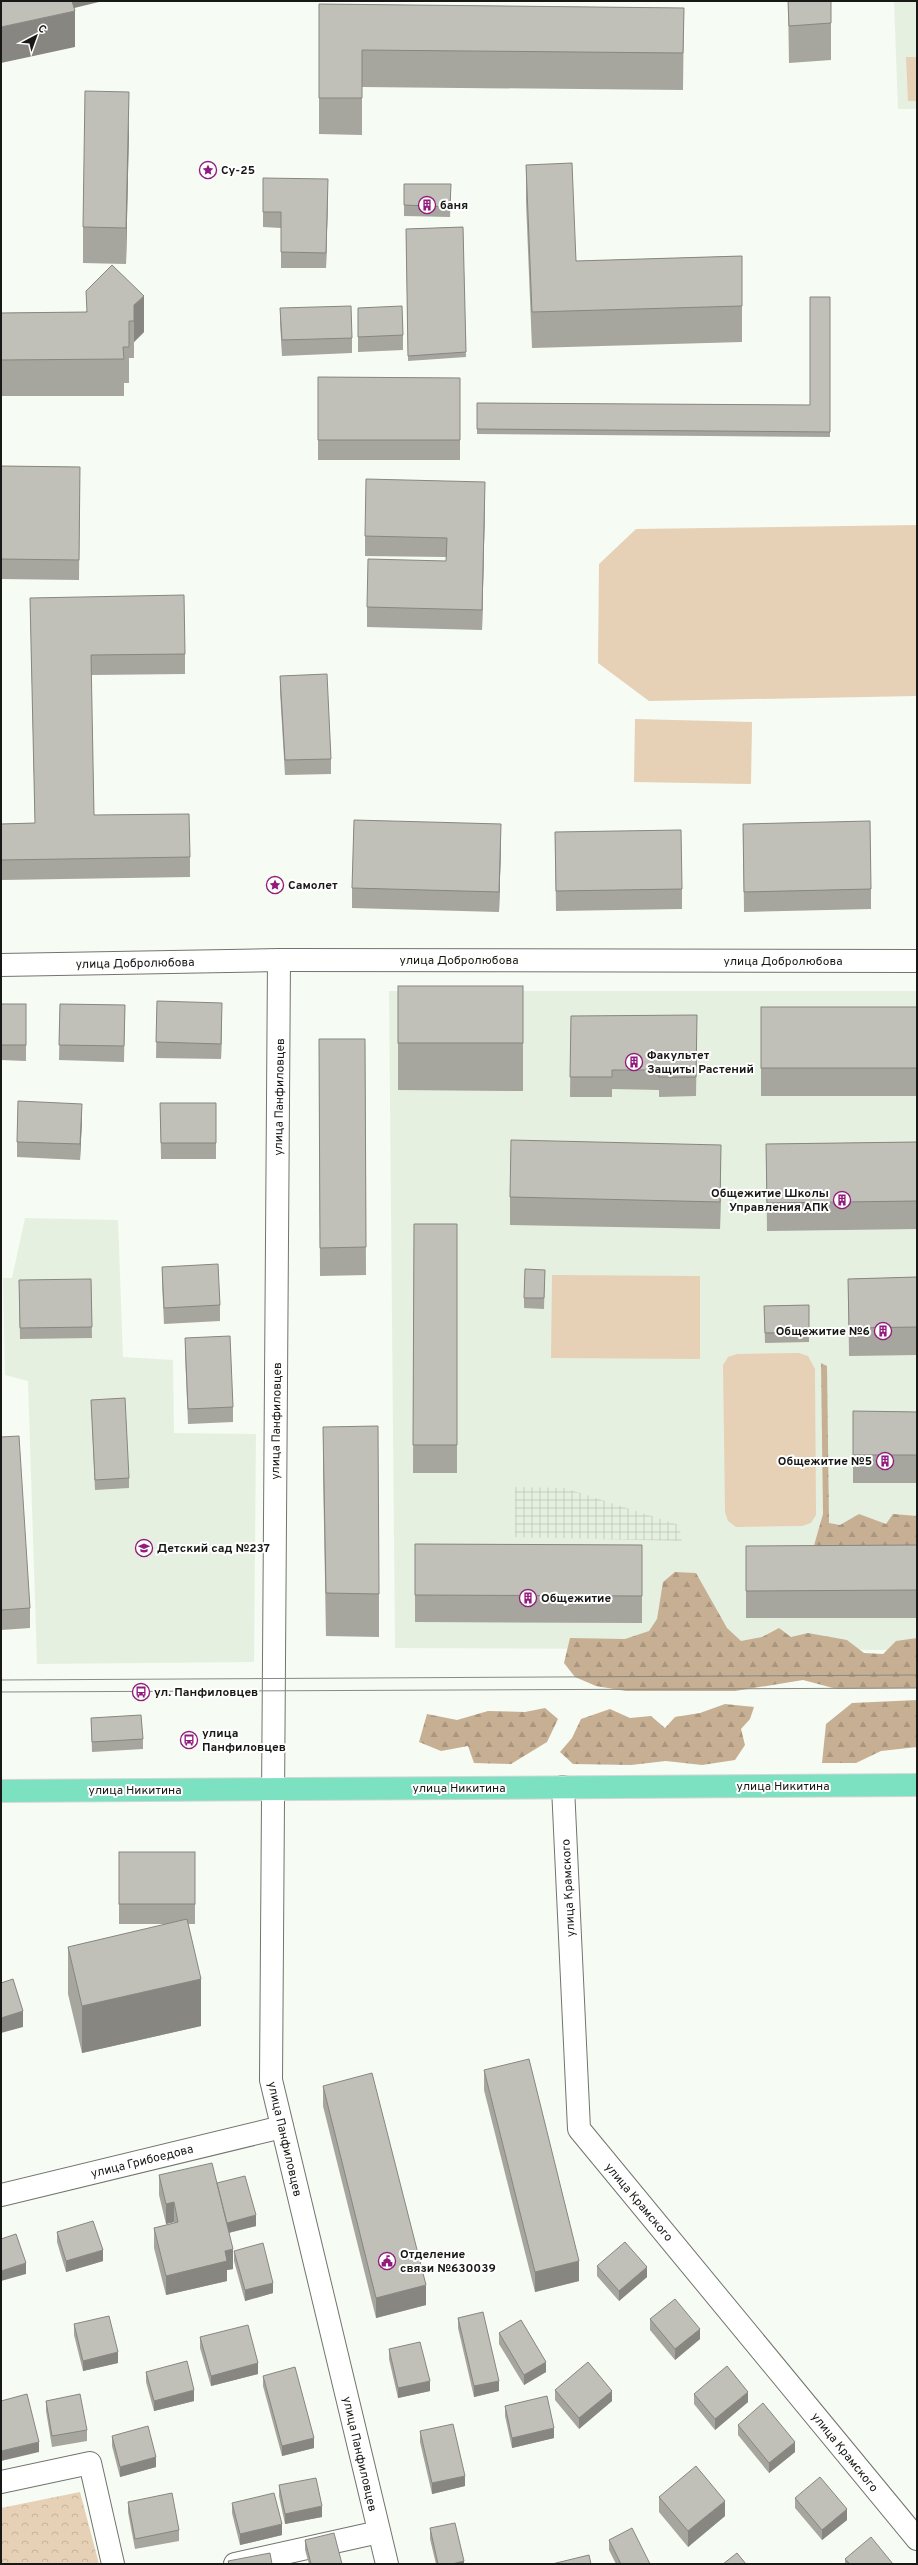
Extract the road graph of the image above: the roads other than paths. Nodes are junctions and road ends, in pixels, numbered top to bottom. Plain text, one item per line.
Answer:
1 (279, 960) junction
2 (917, 961) edge
3 (1, 965) edge
4 (917, 1785) edge
5 (563, 1787) junction
6 (274, 1789) junction
7 (1, 1791) edge
8 (282, 2127) junction
9 (1, 2196) edge
10 (1, 2482) edge
11 (379, 2532) junction
12 (917, 2539) edge
13 (113, 2564) edge
14 (235, 2564) edge
15 (387, 2564) edge

1 - 2 street, улица Добролюбова
1 - 3 street, улица Добролюбова
1 - 6 street, улица Панфиловцев
4 - 5 main road, улица Никитина
5 - 6 main road, улица Никитина
5 - 12 street, улица Крамского
6 - 7 main road, улица Никитина
6 - 8 street, улица Панфиловцев
8 - 9 street, улица Грибоедова
8 - 11 street, улица Панфиловцев
10 - 13 street
11 - 14 street
11 - 15 street, улица Панфиловцев

